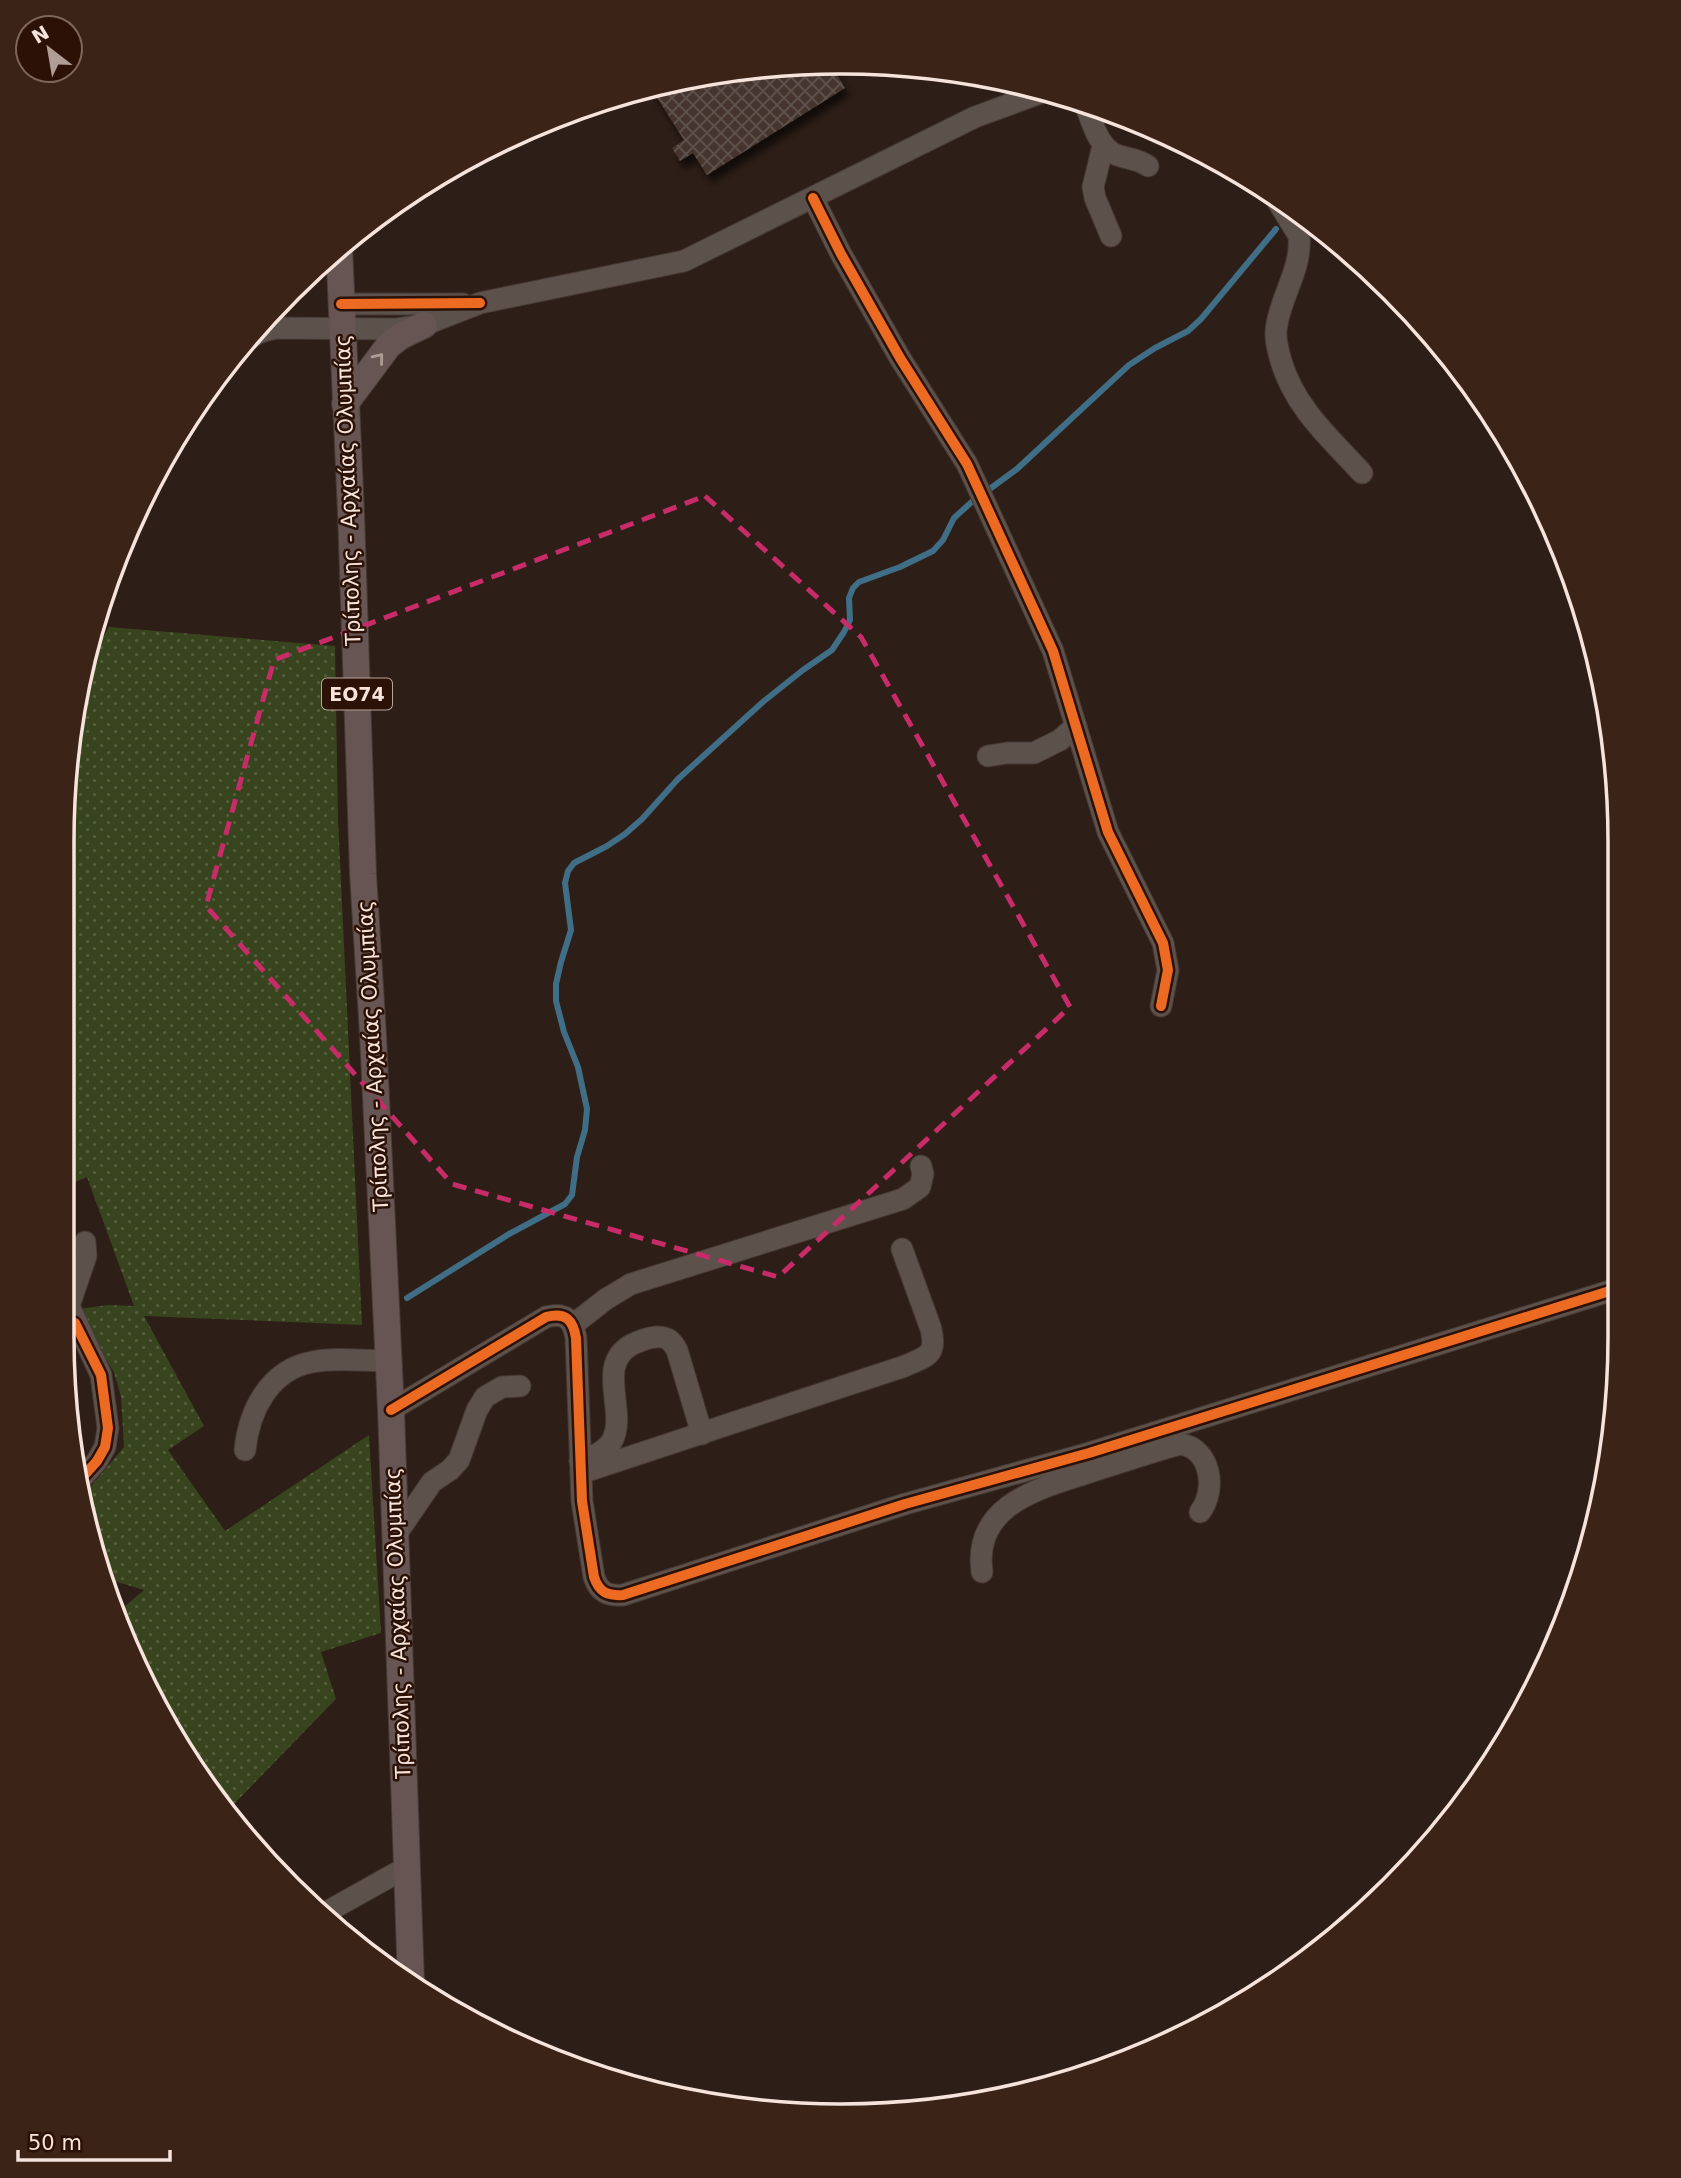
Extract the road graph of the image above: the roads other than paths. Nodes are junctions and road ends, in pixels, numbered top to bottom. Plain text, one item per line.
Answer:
1 (1028, 97) edge
2 (1090, 115) edge
3 (1104, 146) junction
4 (1148, 166) dead end
5 (813, 198) junction
6 (1298, 225) edge
7 (1111, 236) dead end
8 (339, 260) edge
9 (480, 303) junction
10 (341, 317) junction
11 (424, 325) junction
12 (269, 329) edge
13 (345, 404) junction
14 (1362, 473) dead end
15 (1076, 726) junction
16 (988, 756) dead end
17 (1161, 1006) dead end
18 (921, 1166) dead end
19 (85, 1242) dead end
20 (902, 1249) dead end
21 (74, 1291) edge
22 (1608, 1292) edge
23 (74, 1320) edge
24 (574, 1324) junction
25 (388, 1361) junction
26 (520, 1386) dead end
27 (391, 1410) junction
28 (702, 1434) junction
29 (1143, 1446) junction
30 (244, 1450) dead end
31 (581, 1467) junction
32 (86, 1473) edge
33 (1200, 1511) dead end
34 (395, 1536) junction
35 (982, 1572) dead end
36 (407, 1867) junction
37 (330, 1910) edge
38 (411, 1973) edge

1 - 5 street
2 - 3 street
3 - 4 street
3 - 7 street
5 - 9 street
5 - 15 street
6 - 14 street
8 - 10 main road, Τρίπολης - Αρχαίας Ολυμπίας / ΕΟ74
9 - 10 street
9 - 11 street
10 - 11 street
10 - 12 street
10 - 13 main road, Τρίπολης - Αρχαίας Ολυμπίας / ΕΟ74
13 -> 11 main road
13 - 25 main road, Τρίπολης - Αρχαίας Ολυμπίας / ΕΟ74
15 - 16 street
15 - 17 street
18 - 24 street
19 - 21 street
20 - 28 street
22 - 29 street
23 - 32 street
24 - 27 street
24 - 31 street
25 - 27 main road, Τρίπολης - Αρχαίας Ολυμπίας / ΕΟ74
25 - 30 street
26 - 34 street
27 - 34 main road, Τρίπολης - Αρχαίας Ολυμπίας / ΕΟ74
28 - 31 street
28 - 31 street
29 - 31 street
29 - 33 street
29 - 35 street
34 - 36 main road, Τρίπολης - Αρχαίας Ολυμπίας / ΕΟ74
36 - 37 street
36 - 38 main road, ΕΟ74

